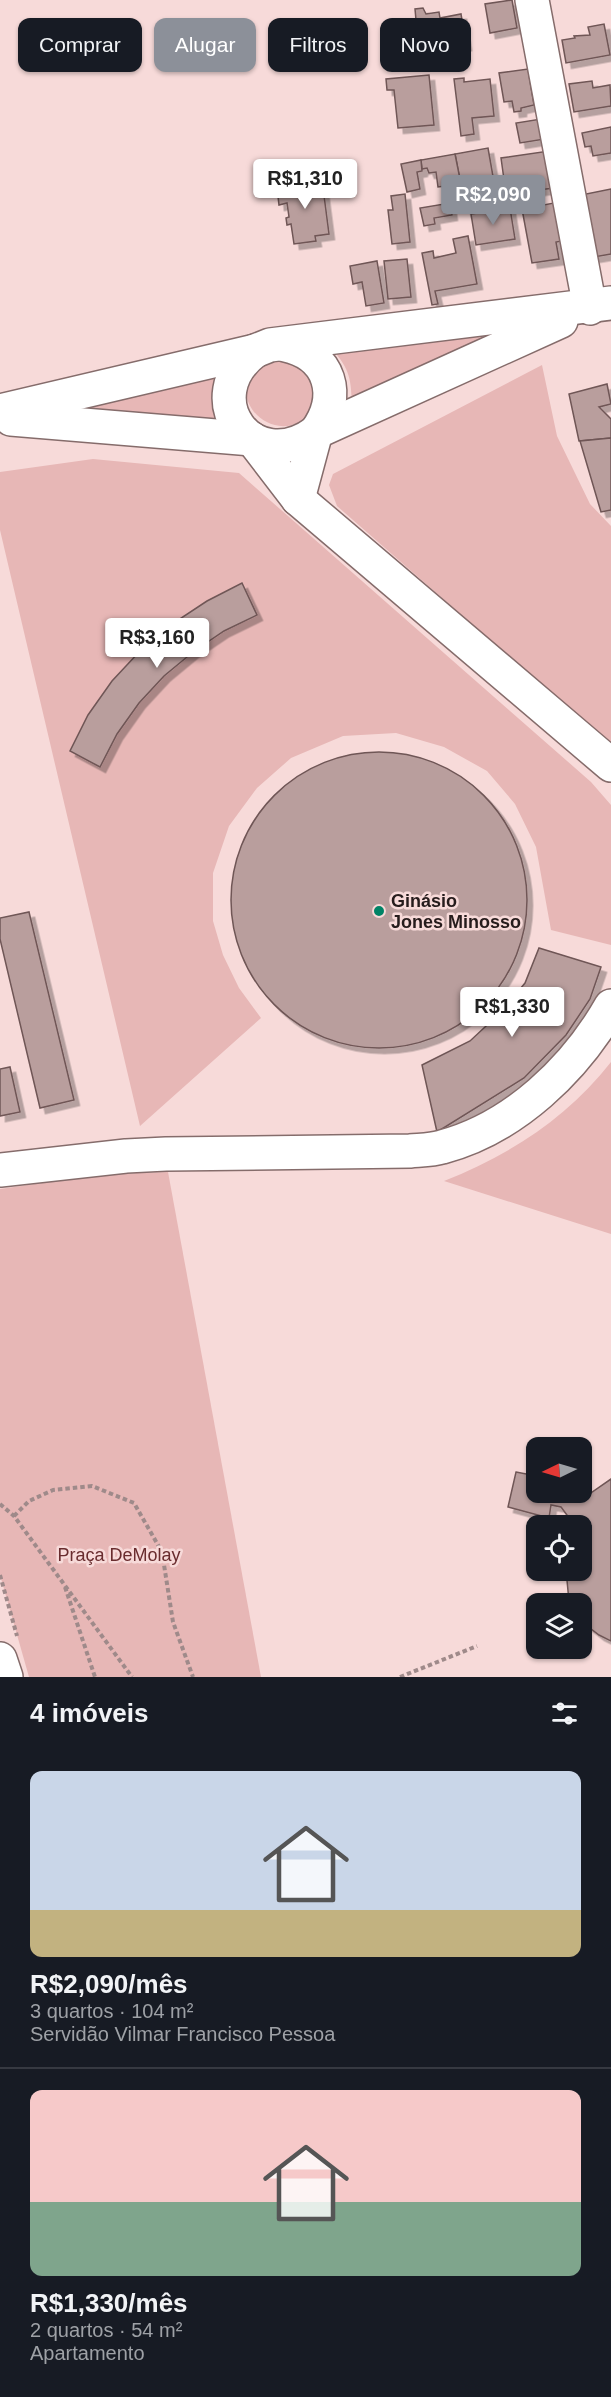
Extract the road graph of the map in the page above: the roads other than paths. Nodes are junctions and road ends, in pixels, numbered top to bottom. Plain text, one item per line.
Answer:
1 (532, 0) edge
2 (600, 306) edge
3 (270, 348) junction
4 (0, 411) edge
5 (0, 419) edge
6 (316, 432) junction
7 (252, 439) junction
8 (298, 499) junction
9 (611, 765) edge
10 (611, 1006) edge
11 (0, 1170) edge
12 (10, 1653) edge
13 (6, 1677) edge

1 - 2 street
2 - 3 street
2 - 6 street
3 - 4 street
3 - 6 street
3 - 7 street
5 - 7 street
6 - 7 street
6 - 8 street
7 - 8 street
8 - 9 street
10 - 11 street
12 - 13 street

